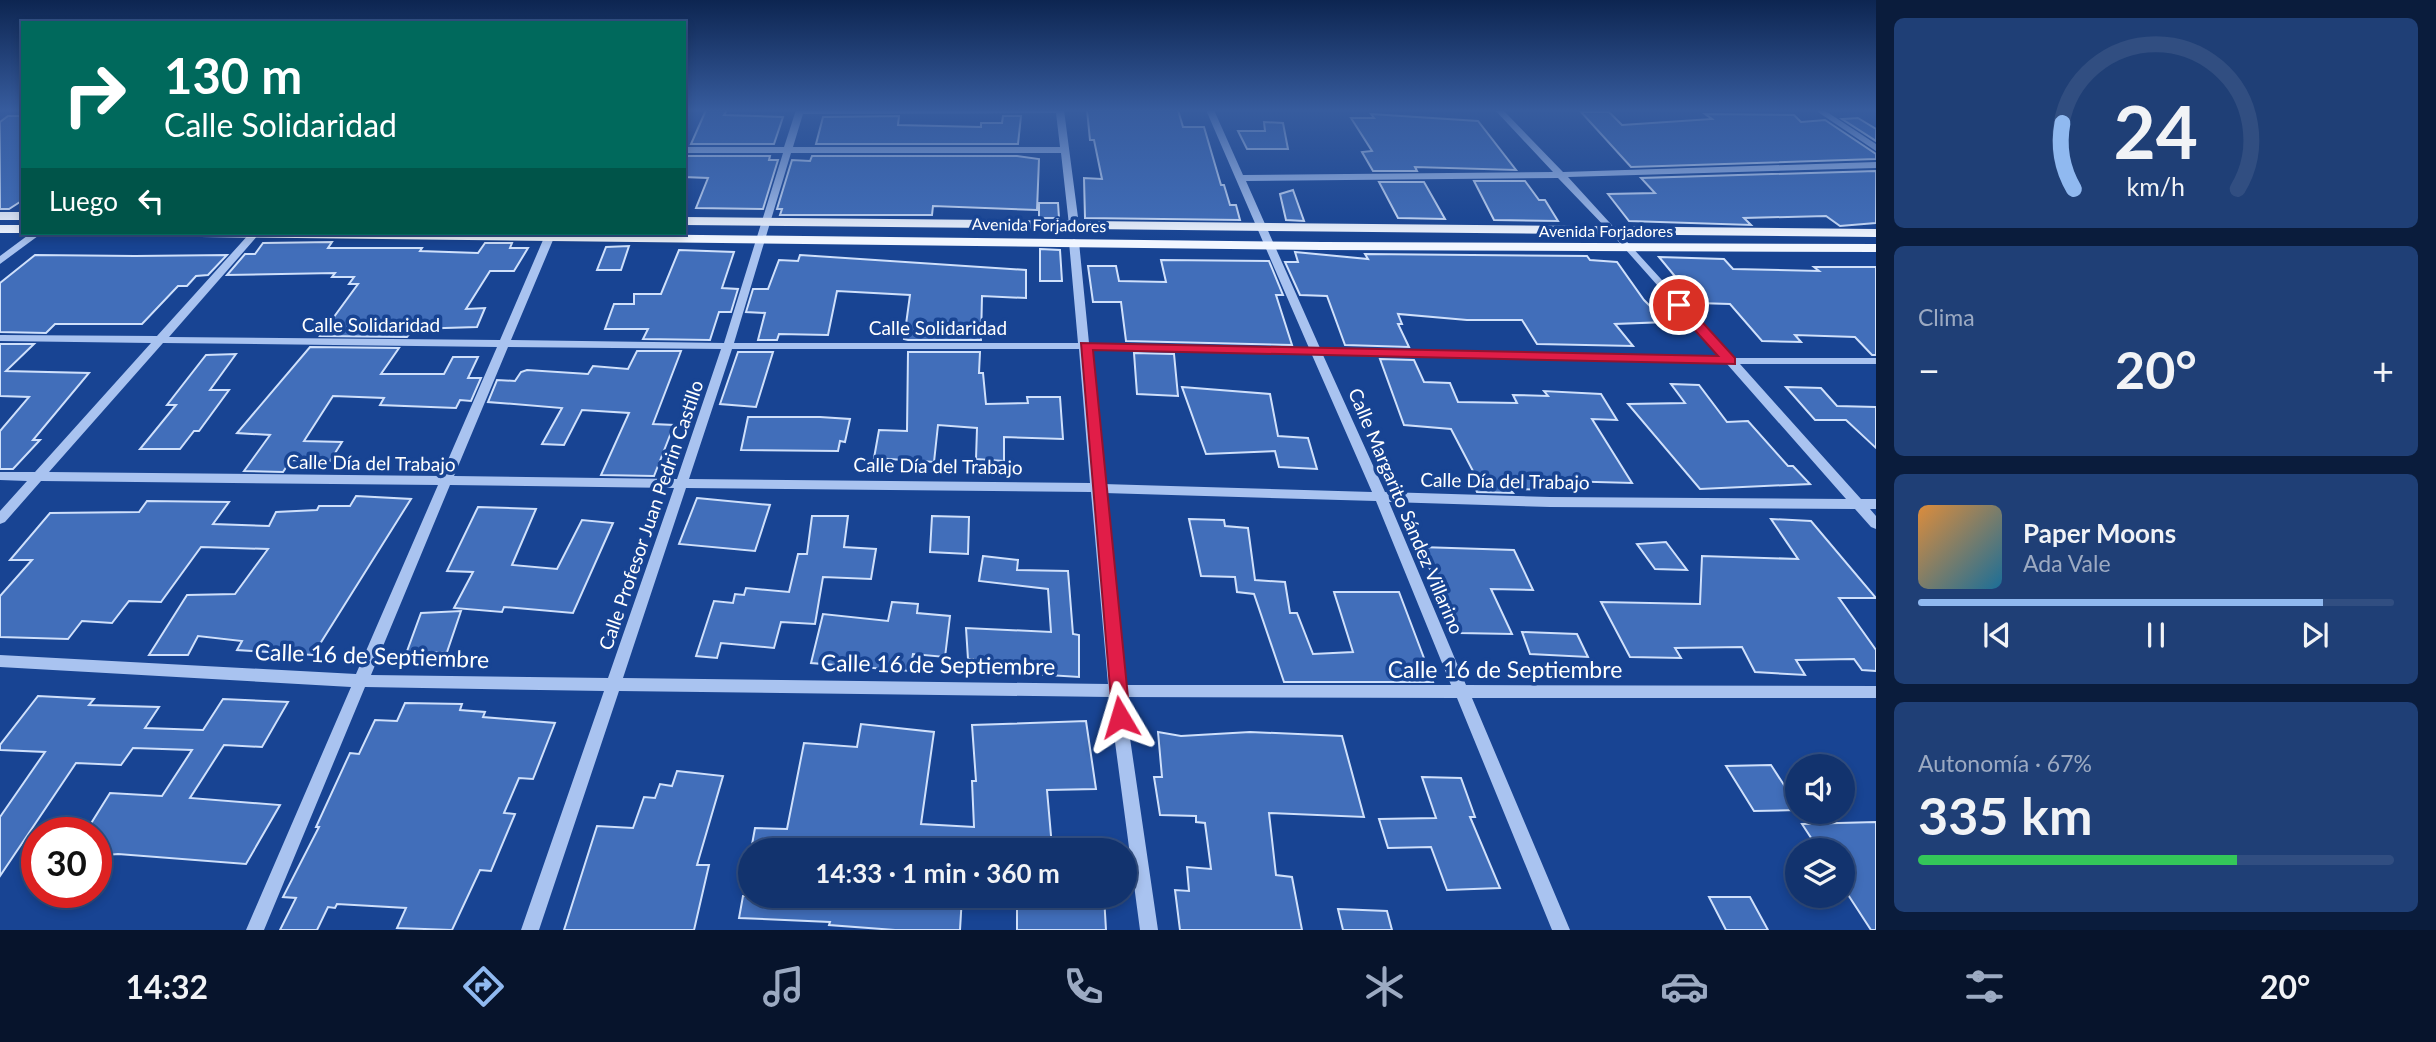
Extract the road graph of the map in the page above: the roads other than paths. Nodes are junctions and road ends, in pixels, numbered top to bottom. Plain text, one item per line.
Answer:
1 (787, 153) edge
2 (1065, 153) edge
3 (1229, 153) edge
4 (1540, 153) edge
5 (1876, 165) edge
6 (1561, 175) junction
7 (1240, 178) junction
8 (0, 216) edge
9 (21, 216) edge
10 (686, 221) edge
11 (766, 221) junction
12 (1074, 225) junction
13 (1262, 226) junction
14 (0, 229) edge
15 (21, 229) edge
16 (1613, 230) junction
17 (1876, 233) edge
18 (34, 235) edge
19 (252, 235) edge
20 (551, 235) edge
21 (760, 239) junction
22 (1074, 243) junction
23 (1267, 244) junction
24 (1876, 248) edge
25 (1629, 249) junction
26 (0, 261) edge
27 (0, 338) edge
28 (160, 341) junction
29 (506, 343) junction
30 (728, 346) junction
31 (1086, 346) junction
32 (1318, 351) junction
33 (1730, 361) junction
34 (1876, 361) edge
35 (0, 476) edge
36 (38, 477) junction
37 (683, 482) junction
38 (447, 483) junction
39 (1098, 488) junction
40 (1381, 498) junction
41 (1858, 504) junction
42 (1876, 504) edge
43 (0, 519) edge
44 (1876, 524) edge
45 (0, 661) edge
46 (362, 681) junction
47 (613, 683) junction
48 (1116, 691) junction
49 (1876, 692) edge
50 (1460, 693) junction
51 (256, 930) edge
52 (530, 930) edge
53 (1149, 930) edge
54 (1561, 930) edge

1 - 11 street, Calle Profesor Juan Pedrin Castillo
2 - 12 street
3 - 7 street, Calle Margarito Sández Villarino
4 - 6 street
5 - 6 street
6 - 7 street
6 - 16 street
7 - 13 street, Calle Margarito Sández Villarino
8 - 9 main road
10 - 11 main road, Avenida Forjadores
11 - 12 main road, Avenida Forjadores
11 - 21 street, Calle Profesor Juan Pedrin Castillo
12 - 13 main road, Avenida Forjadores
13 - 16 main road, Avenida Forjadores
13 - 23 street, Calle Margarito Sández Villarino
14 - 15 main road
16 - 17 main road, Avenida Forjadores
16 - 25 street
18 - 26 street
19 - 28 street
20 - 21 main road, Avenida Forjadores
20 - 29 street
21 - 22 main road, Avenida Forjadores
21 - 30 street, Calle Profesor Juan Pedrin Castillo
22 - 23 main road, Avenida Forjadores
22 - 31 street
23 - 25 main road, Avenida Forjadores
23 - 32 street, Calle Margarito Sández Villarino
24 - 25 main road, Avenida Forjadores
25 - 33 street
27 - 28 street, Calle Solidaridad
28 - 29 street, Calle Solidaridad
28 - 36 street
29 - 30 street, Calle Solidaridad
29 - 38 street
30 - 31 street, Calle Solidaridad
30 - 37 street, Calle Profesor Juan Pedrin Castillo
31 - 32 street, Calle Solidaridad
31 - 39 street
32 - 33 street, Calle Solidaridad
32 - 40 street, Calle Margarito Sández Villarino
33 - 34 street, Calle Solidaridad
33 - 41 street
35 - 36 street, Calle Día del Trabajo
36 - 38 street, Calle Día del Trabajo
36 - 43 street
37 - 38 street, Calle Día del Trabajo
37 - 39 street, Calle Día del Trabajo
37 - 47 street, Calle Profesor Juan Pedrin Castillo
38 - 46 street
39 - 40 street, Calle Día del Trabajo
39 - 48 street
40 - 41 street, Calle Día del Trabajo
40 - 50 street, Calle Margarito Sández Villarino
41 - 42 street, Calle Día del Trabajo
41 - 44 street
45 - 46 street, Calle 16 de Septiembre
46 - 47 street, Calle 16 de Septiembre
46 - 51 street
47 - 48 street, Calle 16 de Septiembre
47 - 52 street, Calle Profesor Juan Pedrin Castillo
48 - 50 street, Calle 16 de Septiembre
48 - 53 street
49 - 50 street, Calle 16 de Septiembre
50 - 54 street, Calle Margarito Sández Villarino

